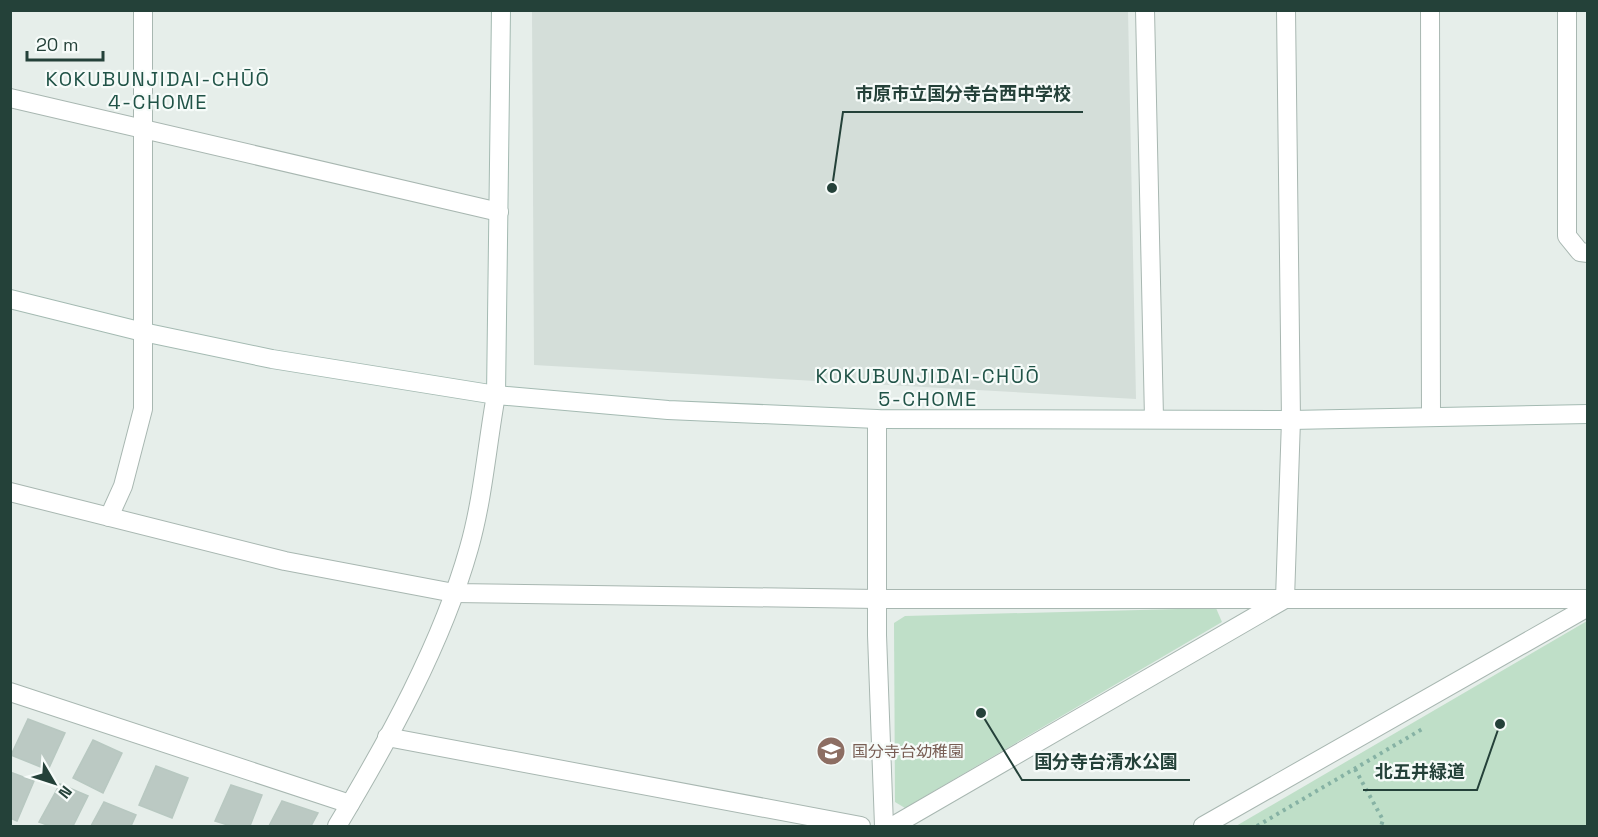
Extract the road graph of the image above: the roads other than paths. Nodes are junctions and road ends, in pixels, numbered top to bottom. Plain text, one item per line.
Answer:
1 (143, 10) edge
2 (501, 10) edge
3 (1145, 10) edge
4 (1286, 10) edge
5 (1430, 10) edge
6 (1567, 10) edge
7 (10, 98) edge
8 (143, 130) junction
9 (499, 212) junction
10 (1587, 253) edge
11 (10, 299) edge
12 (142, 332) junction
13 (496, 395) junction
14 (1587, 414) edge
15 (1431, 415) junction
16 (1154, 418) junction
17 (877, 419) junction
18 (1291, 420) junction
19 (10, 492) edge
20 (110, 517) junction
21 (454, 593) junction
22 (877, 599) junction
23 (1285, 599) junction
24 (1587, 599) edge
25 (1587, 607) edge
26 (10, 692) edge
27 (387, 736) junction
28 (350, 804) junction
29 (337, 826) edge
30 (861, 826) edge
31 (884, 826) edge
32 (892, 826) edge
33 (1203, 826) edge

1 - 8 street
2 - 9 street
3 - 16 street
4 - 18 street
5 - 15 street
6 - 10 street
7 - 8 street
8 - 9 street
8 - 12 street
9 - 13 street
11 - 12 street
12 - 13 street
12 - 20 street
13 - 17 street
13 - 21 street
14 - 15 street
15 - 18 street
16 - 17 street
16 - 18 street
17 - 22 street
18 - 23 street
19 - 20 street
20 - 21 street
21 - 22 street
21 - 27 street
22 - 23 street
22 - 31 street
23 - 24 street
23 - 32 street
25 - 33 street
26 - 28 street
27 - 28 street
27 - 30 street
28 - 29 street

